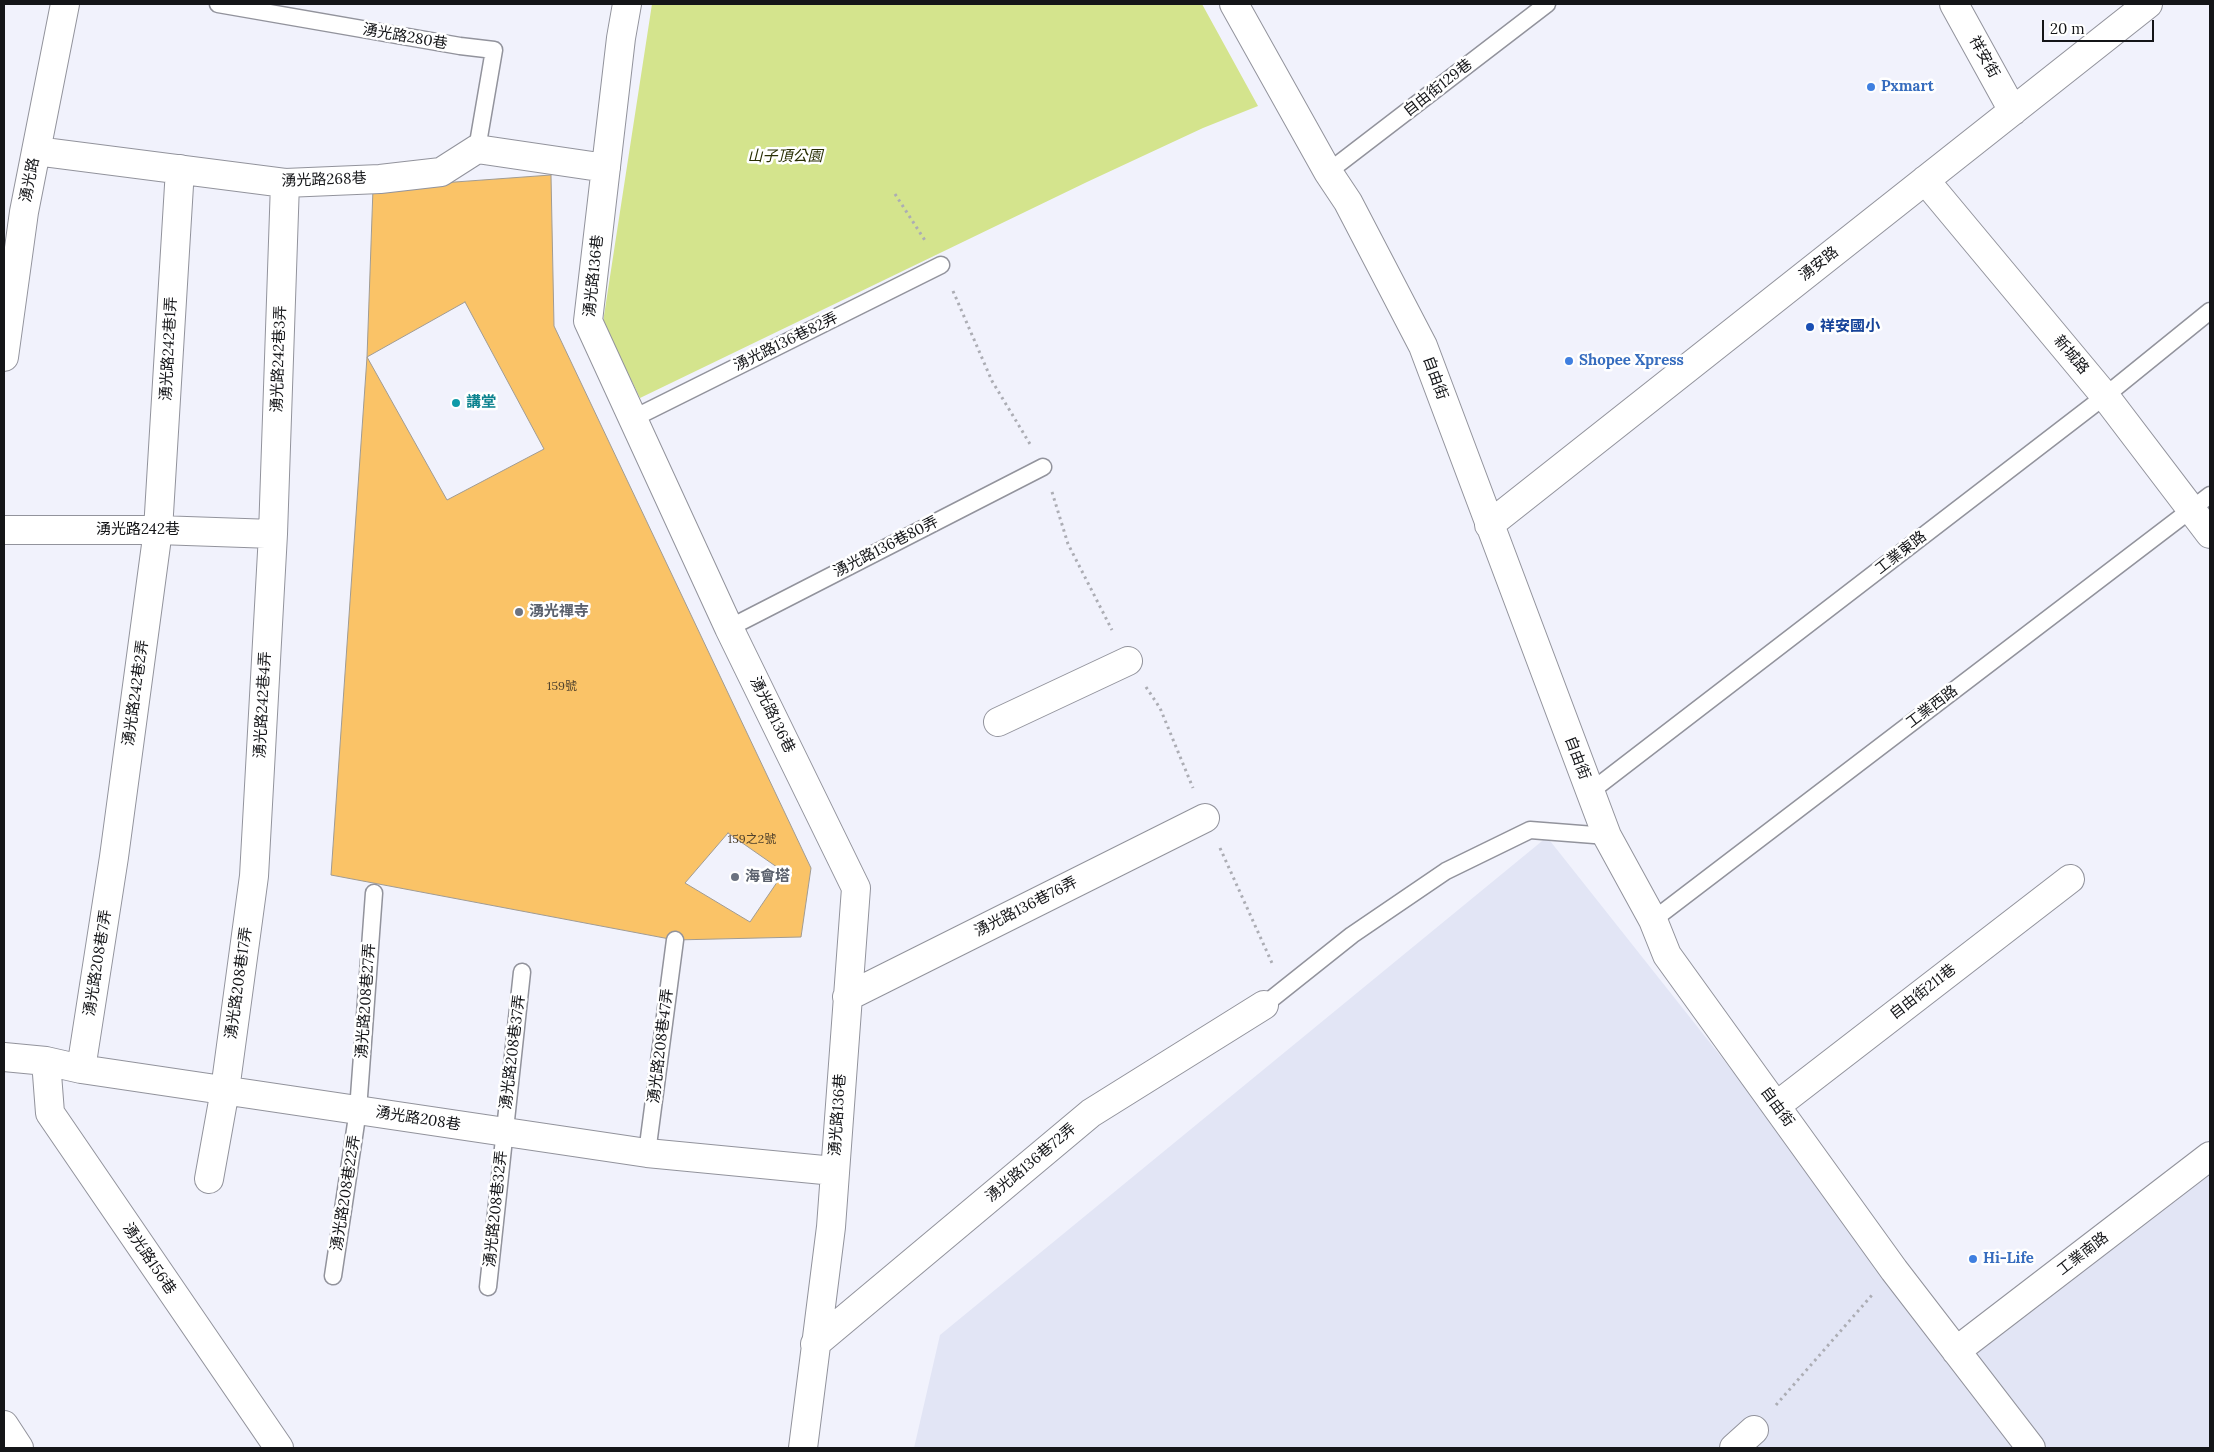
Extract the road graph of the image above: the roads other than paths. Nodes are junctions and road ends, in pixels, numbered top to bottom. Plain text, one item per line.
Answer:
1 (65, 4) edge
2 (218, 4) edge
3 (628, 4) edge
4 (1234, 4) edge
5 (1547, 4) edge
6 (1954, 4) edge
7 (2148, 4) edge
8 (2013, 111) junction
9 (477, 148) junction
10 (36, 151) junction
11 (606, 168) junction
12 (180, 169) junction
13 (1328, 172) junction
14 (1925, 180) junction
15 (285, 183) junction
16 (941, 265) road end
17 (2210, 311) edge
18 (4, 357) edge
19 (2105, 396) junction
20 (632, 419) junction
21 (1043, 467) road end
22 (2200, 502) edge
23 (1490, 525) junction
24 (4, 530) edge
25 (158, 530) junction
26 (273, 534) junction
27 (2210, 534) edge
28 (729, 628) junction
29 (1128, 661) road end
30 (998, 722) dead end
31 (1590, 792) junction
32 (1205, 818) road end
33 (1606, 836) junction
34 (114, 857) joint
35 (254, 876) joint
36 (2070, 878) dead end
37 (374, 892) dead end
38 (1653, 920) junction
39 (675, 940) dead end
40 (522, 972) dead end
41 (847, 997) junction
42 (1264, 1005) joint
43 (4, 1056) edge
44 (46, 1061) junction
45 (81, 1069) junction
46 (225, 1090) junction
47 (1776, 1106) junction
48 (358, 1110) junction
49 (503, 1132) junction
50 (647, 1153) junction
51 (2210, 1156) edge
52 (834, 1172) junction
53 (209, 1178) dead end
54 (333, 1276) dead end
55 (488, 1287) dead end
56 (815, 1344) junction
57 (1956, 1351) junction
58 (4, 1425) edge
59 (1754, 1430) road end
60 (19, 1448) edge
61 (279, 1448) edge
62 (803, 1448) edge
63 (1734, 1448) edge
64 (2031, 1448) edge

1 - 10 street, 湧光路
2 - 9 lane, 湧光路280巷
3 - 11 street, 湧光路136巷
4 - 13 street, 自由街
5 - 13 lane, 自由街129巷
6 - 8 street, 祥安街
7 - 8 street, 湧安路
8 - 14 street, 湧安路
9 - 11 street
9 - 15 street, 湧光路268巷
10 - 12 street, 湧光路268巷
10 - 18 street, 湧光路
11 - 20 street, 湧光路136巷
12 - 15 street, 湧光路268巷
12 - 25 street, 湧光路242巷1弄
13 - 23 street, 自由街
14 - 19 street, 新城路
14 - 23 street, 湧安路
15 - 26 street, 湧光路242巷3弄
16 - 20 lane, 湧光路136巷82弄
17 - 19 lane, 工業東路
19 - 22 street, 新城路
19 - 31 lane, 工業東路
20 - 28 street, 湧光路136巷
21 - 28 lane, 湧光路136巷80弄
22 - 27 street, 新城路
22 - 38 lane, 工業西路
23 - 31 street, 自由街
24 - 25 street, 湧光路242巷
25 - 26 street, 湧光路242巷
25 - 34 street, 湧光路242巷2弄
26 - 35 street, 湧光路242巷4弄
28 - 41 street, 湧光路136巷
29 - 30 street
31 - 33 street, 自由街
32 - 41 street, 湧光路136巷76弄
33 - 38 street, 自由街
33 - 42 lane
34 - 45 street, 湧光路208巷7弄
35 - 46 street, 湧光路208巷17弄
36 - 47 street, 自由街211巷
37 - 48 lane, 湧光路208巷27弄
38 - 47 street, 自由街
39 - 50 lane, 湧光路208巷47弄
40 - 49 lane, 湧光路208巷37弄
41 - 52 street, 湧光路136巷
42 - 56 street, 湧光路136巷72弄
43 - 44 street, 湧光路208巷
44 - 45 street, 湧光路208巷
44 - 61 street, 湧光路156巷
45 - 46 street, 湧光路208巷
46 - 48 street, 湧光路208巷
46 - 53 street, 湧光路208巷17弄
47 - 57 street, 自由街
48 - 49 street, 湧光路208巷
48 - 54 lane, 湧光路208巷22弄
49 - 50 street, 湧光路208巷
49 - 55 lane, 湧光路208巷32弄
50 - 52 street, 湧光路208巷
51 - 57 street, 工業南路
52 - 56 street, 湧光路136巷
56 - 62 street, 湧光路136巷
57 - 64 street, 自由街
58 - 60 street
59 - 63 street

